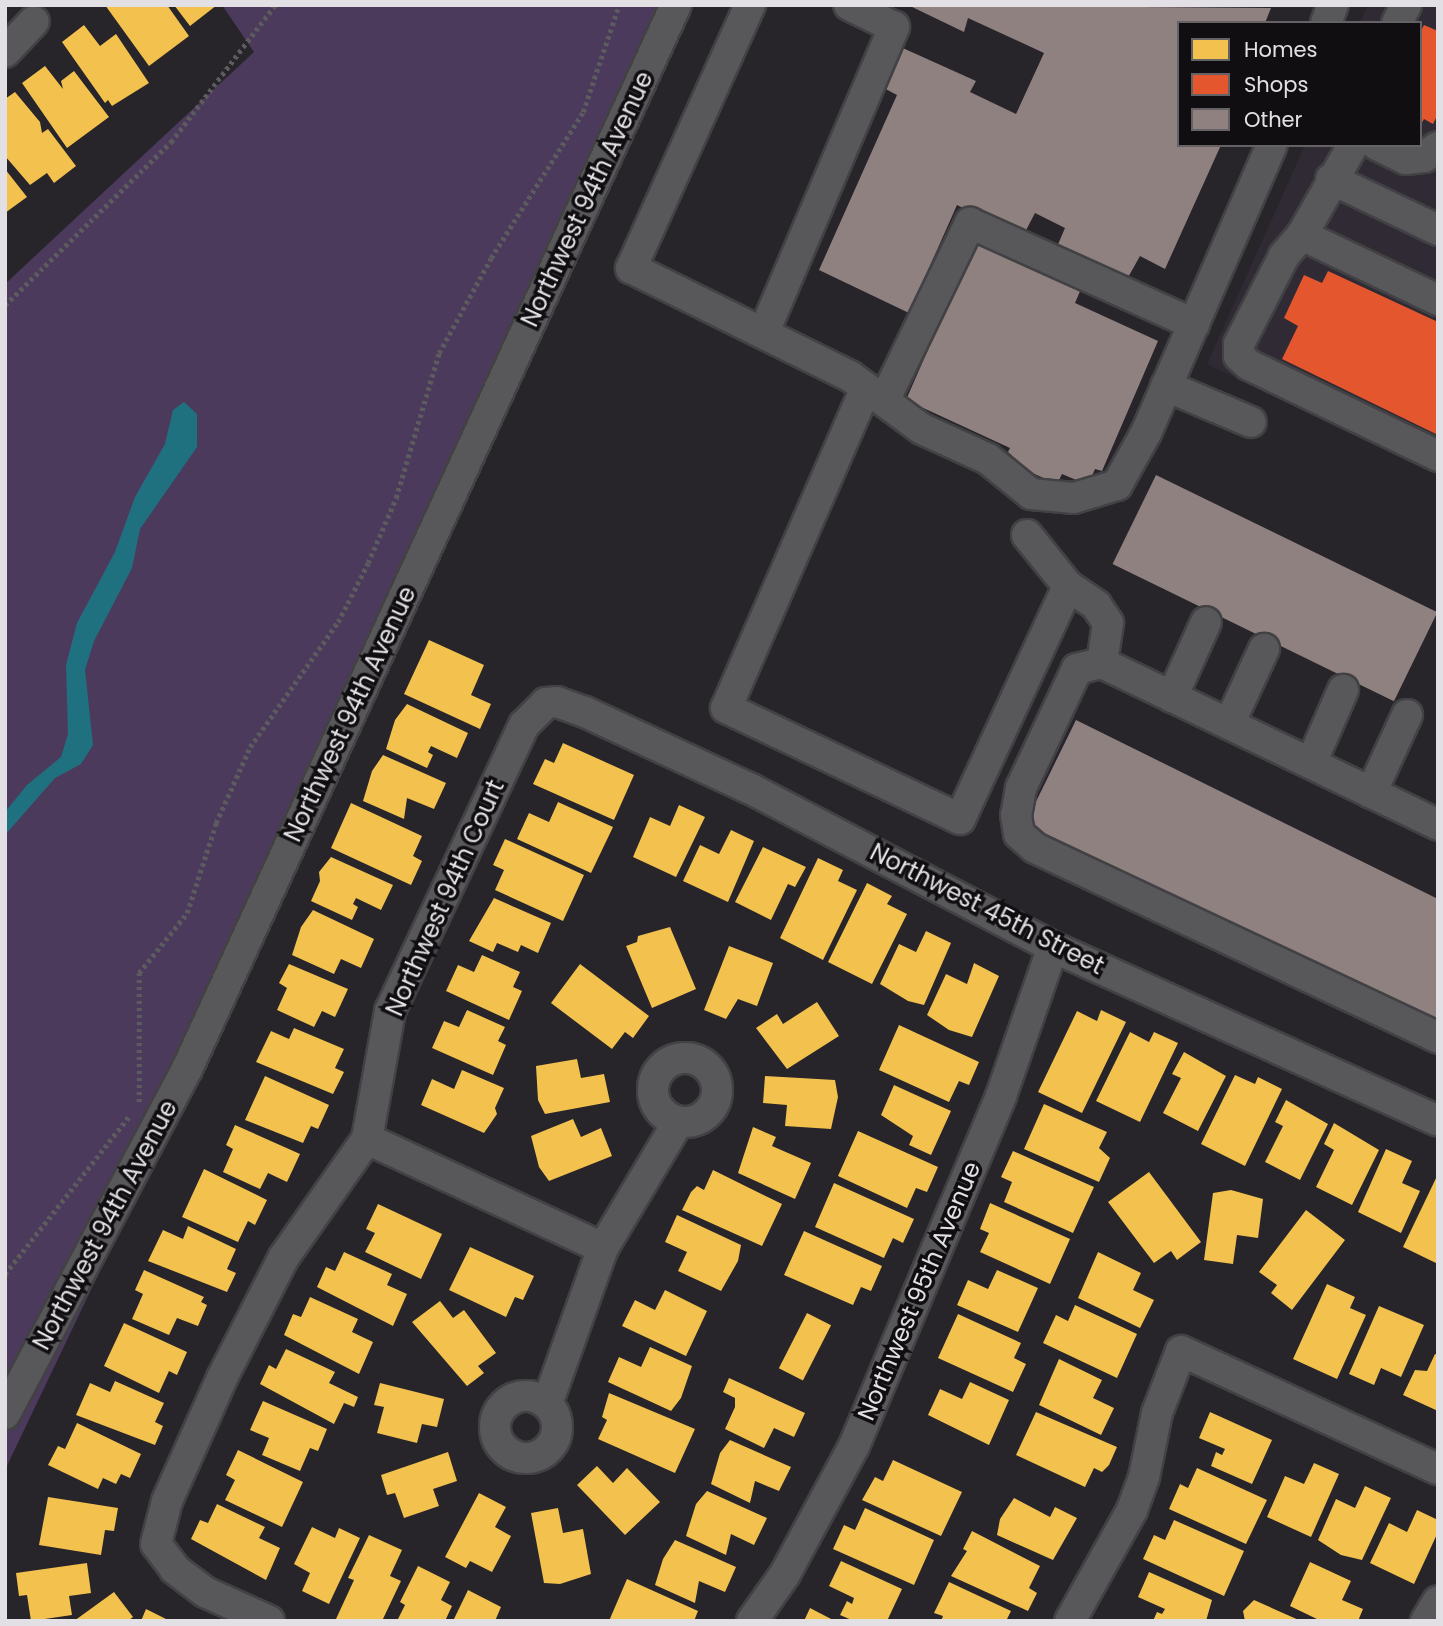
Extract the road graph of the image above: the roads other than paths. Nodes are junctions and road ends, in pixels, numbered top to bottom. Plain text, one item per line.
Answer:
1 (677, 5) edge
2 (750, 5) edge
3 (849, 5) edge
4 (1406, 5) edge
5 (36, 11) edge
6 (1398, 21) edge
7 (5, 52) edge
8 (1271, 147) edge
9 (1352, 147) edge
10 (1381, 147) edge
11 (1438, 147) edge
12 (1331, 179) junction
13 (1438, 230) edge
14 (1302, 235) junction
15 (1438, 300) edge
16 (1194, 324) junction
17 (764, 332) junction
18 (1167, 386) junction
19 (875, 395) junction
20 (1251, 422) dead end
21 (1438, 456) edge
22 (1027, 535) dead end
23 (1068, 586) junction
24 (1206, 622) dead end
25 (1264, 649) dead end
26 (1102, 663) junction
27 (1343, 690) dead end
28 (1172, 697) junction
29 (537, 709) joint
30 (1407, 715) dead end
31 (1229, 724) junction
32 (1311, 764) junction
33 (1371, 793) junction
34 (1436, 819) edge
35 (1053, 947) junction
36 (1438, 1038) edge
37 (1438, 1121) edge
38 (678, 1122) dead end
39 (367, 1139) junction
40 (603, 1248) junction
41 (547, 1404) dead end
42 (5, 1414) edge
43 (1438, 1469) edge
44 (1438, 1601) edge
45 (269, 1621) edge
46 (752, 1621) edge
47 (1070, 1621) edge
48 (1426, 1621) edge

1 - 42 street, Northwest 94th Avenue
2 - 17 street
3 - 17 street
4 - 6 street
5 - 7 street
8 - 16 street
9 - 12 street
10 - 11 street
12 - 13 street
12 - 14 street
14 - 15 street
14 - 21 street
16 - 18 street
16 - 19 street
17 - 19 street
18 - 19 street
18 - 20 street
19 - 23 street
22 - 23 street
23 - 26 street
24 - 28 street
25 - 31 street
26 - 28 street
26 - 36 street
27 - 32 street
28 - 31 street
29 - 35 street, Northwest 45th Street
29 - 39 street, Northwest 94th Court
30 - 33 street
31 - 32 street
32 - 33 street
33 - 34 street
35 - 37 street, Northwest 45th Street
35 - 46 street, Northwest 95th Avenue
38 - 40 street
39 - 40 street
39 - 45 street, Northwest 94th Court
40 - 41 street
43 - 47 street
44 - 48 street

